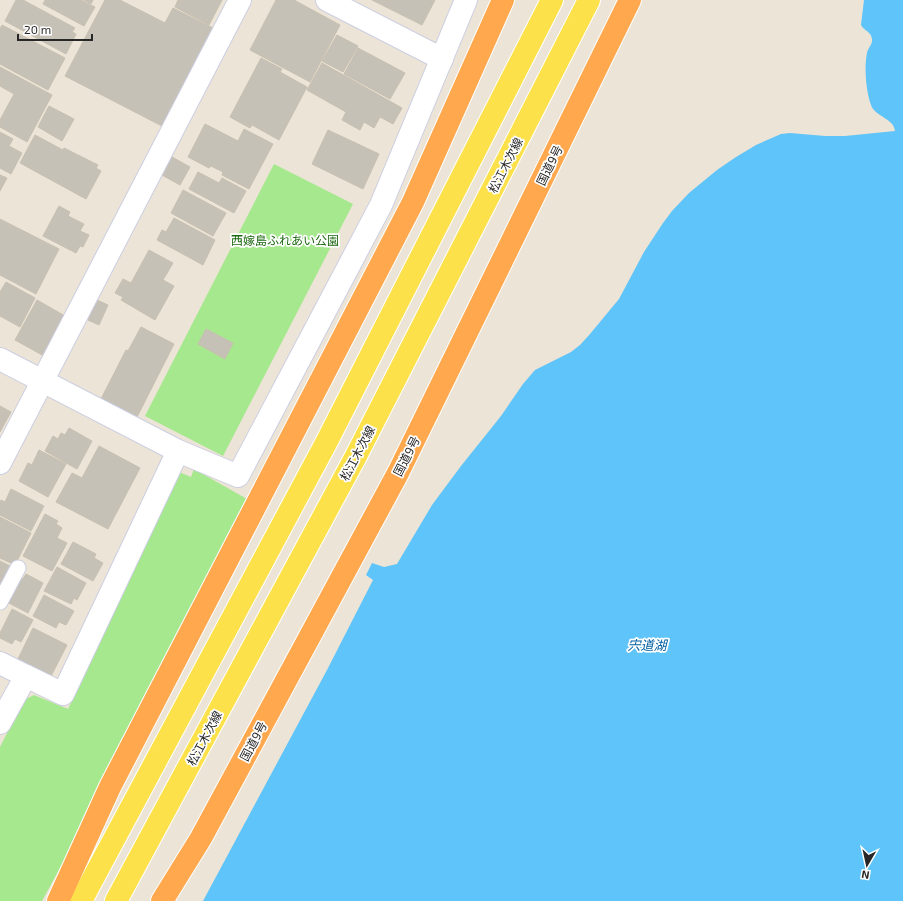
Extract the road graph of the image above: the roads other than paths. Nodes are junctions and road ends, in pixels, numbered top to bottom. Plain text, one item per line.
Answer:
1 (240, 0) edge
2 (327, 0) edge
3 (466, 0) edge
4 (503, 0) edge
5 (552, 0) edge
6 (589, 0) edge
7 (630, 0) edge
8 (442, 59) junction
9 (0, 359) edge
10 (42, 381) junction
11 (178, 451) junction
12 (0, 463) edge
13 (18, 568) dead end
14 (0, 602) edge
15 (0, 663) edge
16 (26, 676) junction
17 (0, 724) edge
18 (58, 901) edge
19 (81, 901) edge
20 (116, 901) edge
21 (162, 901) edge

1 - 10 street
2 - 8 street
3 - 8 street
4 - 18 highway
5 - 19 main road
6 - 20 main road, 松江木次線
7 - 21 highway, 国道9号
8 - 11 street
9 - 10 street
10 - 11 street
10 - 12 street
11 - 16 street
13 - 14 lane
15 - 16 street
16 - 17 street

